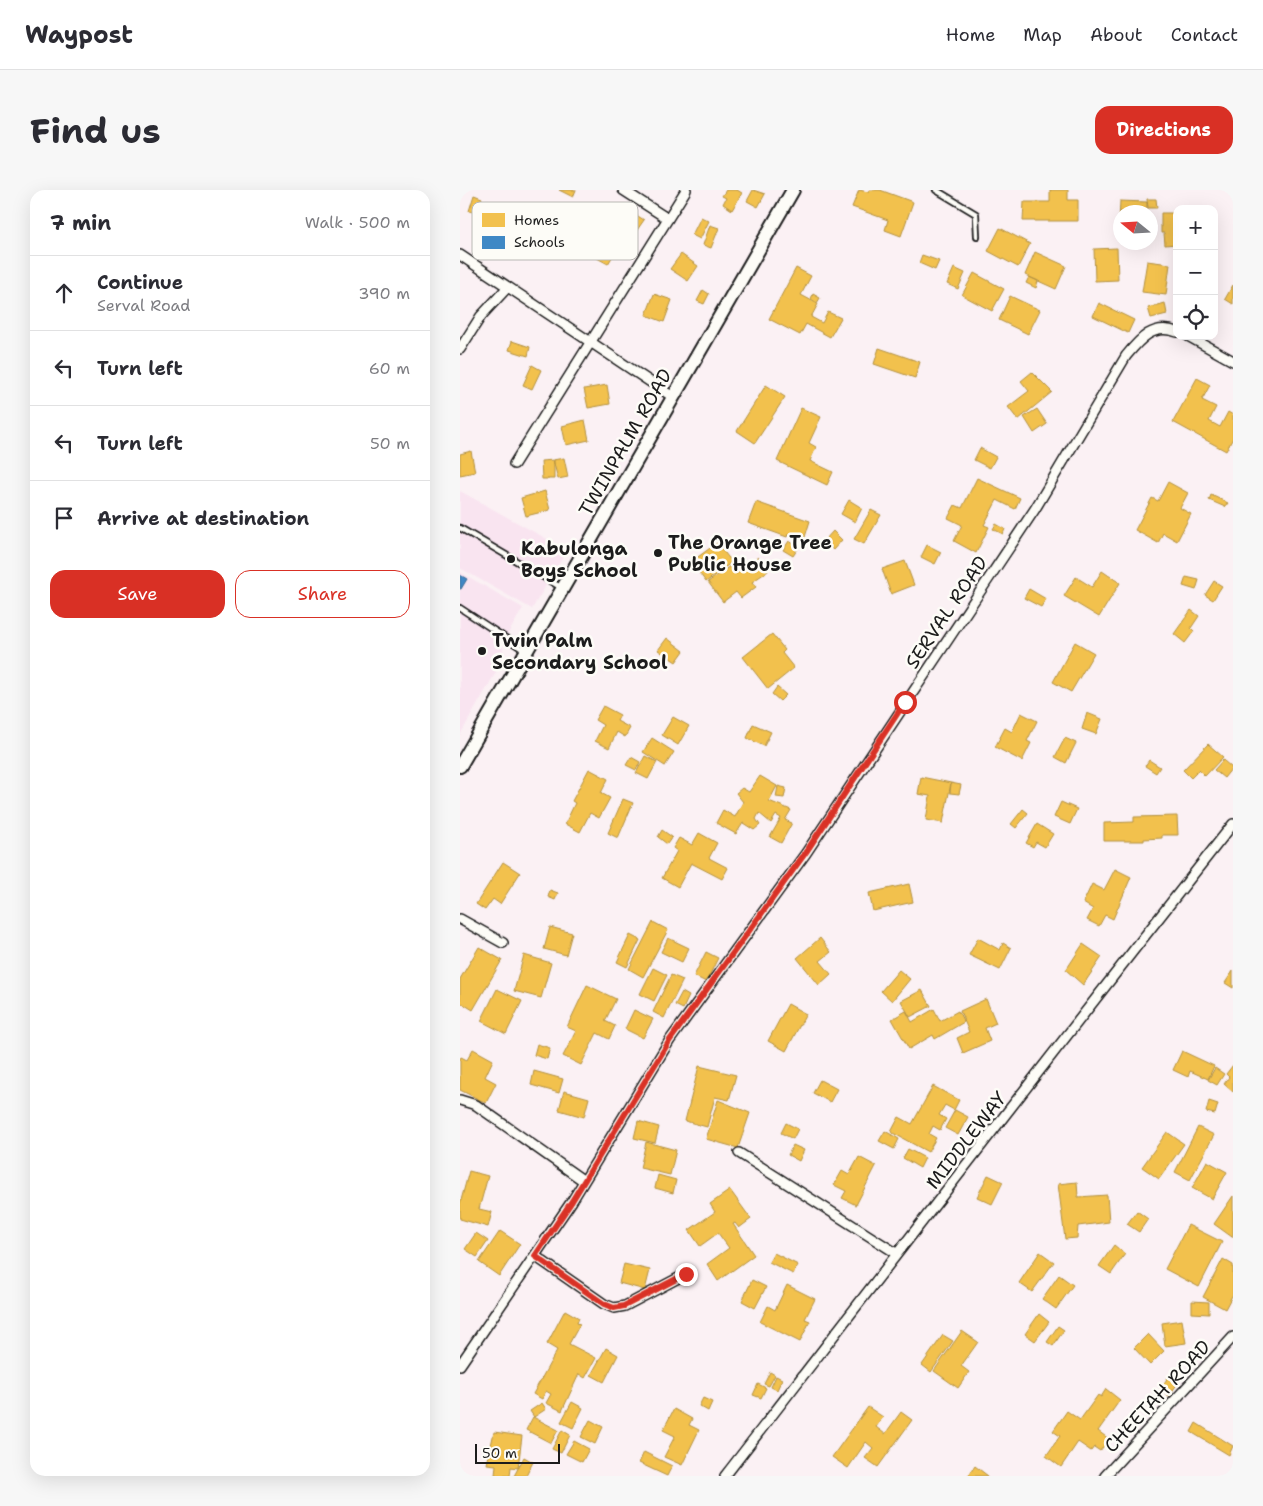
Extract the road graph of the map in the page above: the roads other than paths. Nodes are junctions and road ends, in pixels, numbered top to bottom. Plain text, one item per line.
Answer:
1 (623, 190) edge
2 (686, 190) edge
3 (793, 190) edge
4 (936, 190) edge
5 (668, 219) junction
6 (977, 236) dead end
7 (460, 255) edge
8 (507, 288) junction
9 (1173, 331) edge
10 (464, 334) edge
11 (1195, 340) edge
12 (590, 343) junction
13 (460, 349) edge
14 (1233, 361) edge
15 (673, 397) junction
16 (514, 464) dead end
17 (460, 528) edge
18 (563, 588) junction
19 (460, 608) edge
20 (528, 652) junction
21 (460, 766) edge
22 (1233, 824) edge
23 (460, 919) edge
24 (503, 943) dead end
25 (460, 1100) edge
26 (739, 1153) dead end
27 (584, 1181) junction
28 (896, 1253) junction
29 (535, 1256) junction
30 (686, 1274) dead end
31 (1233, 1337) edge
32 (460, 1365) edge
33 (725, 1476) edge
34 (1105, 1476) edge

1 - 5 street
2 - 5 street
3 - 15 main road, TWINPALM ROAD
4 - 6 lane
5 - 12 street
7 - 8 street
8 - 10 street
8 - 12 street
9 - 27 street, SERVAL ROAD
10 - 13 street
11 - 14 street
12 - 15 street
12 - 16 street
15 - 18 main road, TWINPALM ROAD
17 - 18 lane
18 - 20 main road, TWINPALM ROAD
19 - 20 lane
20 - 21 main road, TWINPALM ROAD
22 - 28 street, MIDDLEWAY
23 - 24 street
25 - 27 street
26 - 28 street
27 - 29 street, SERVAL ROAD
28 - 33 street, MIDDLEWAY
29 - 30 street
29 - 32 street, SERVAL ROAD
31 - 34 street, CHEETAH ROAD

